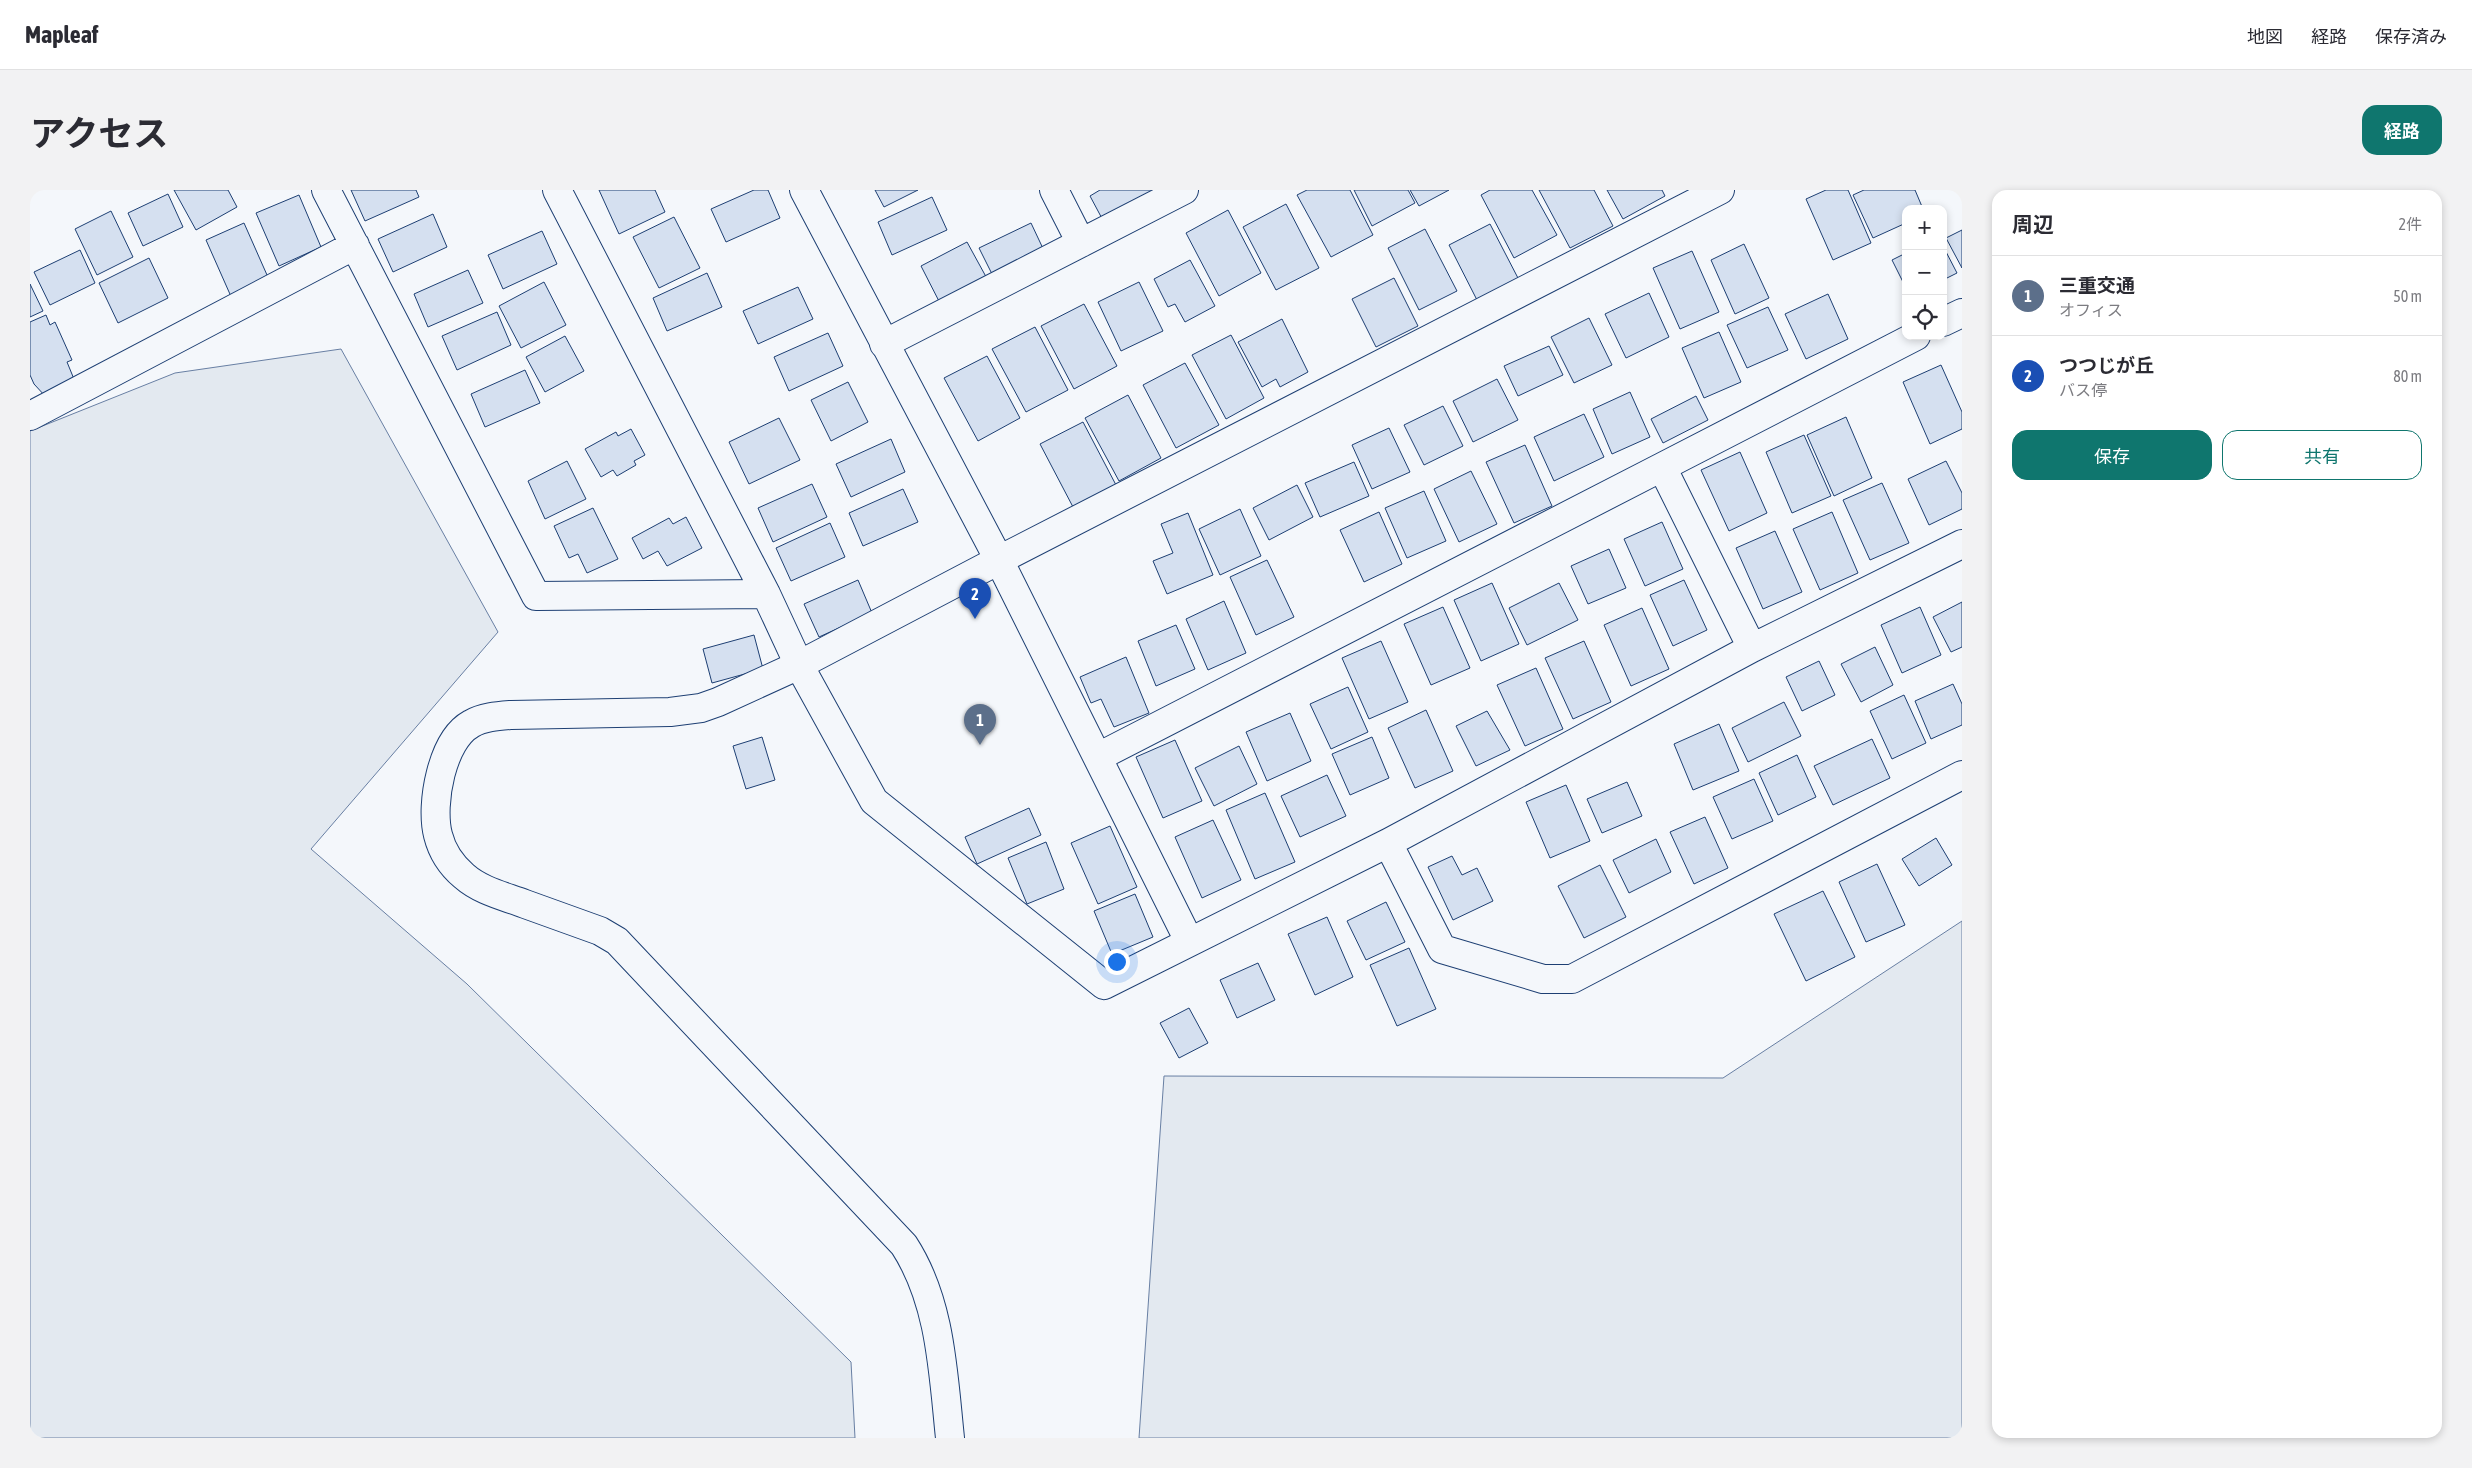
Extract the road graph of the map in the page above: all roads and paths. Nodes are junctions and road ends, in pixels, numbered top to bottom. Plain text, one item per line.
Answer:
1 (326, 190) edge
2 (557, 190) edge
3 (804, 190) edge
4 (1054, 190) edge
5 (1184, 190) edge
6 (1720, 190) edge
7 (1081, 243) junction
8 (355, 245) junction
9 (1962, 313) edge
10 (1947, 320) edge
11 (1908, 340) edge
12 (884, 344) junction
13 (30, 416) edge
14 (1662, 467) junction
15 (1962, 544) edge
16 (999, 560) junction
17 (766, 594) junction
18 (1752, 648) junction
19 (799, 665) junction
20 (1098, 757) junction
21 (1962, 775) edge
22 (1388, 843) junction
23 (1189, 942) junction
24 (950, 1438) edge

1 - 8 street
2 - 17 street
3 - 12 street
4 - 7 street
5 - 7 street
6 - 16 street
7 - 12 street
8 - 13 street
8 - 17 street
9 - 10 street
11 - 14 street
12 - 16 street
14 - 18 street
14 - 20 street
15 - 18 street
16 - 19 street
16 - 20 street
17 - 19 street
18 - 22 street
19 - 23 street
19 - 24 street
20 - 23 street
21 - 22 street
22 - 23 street

